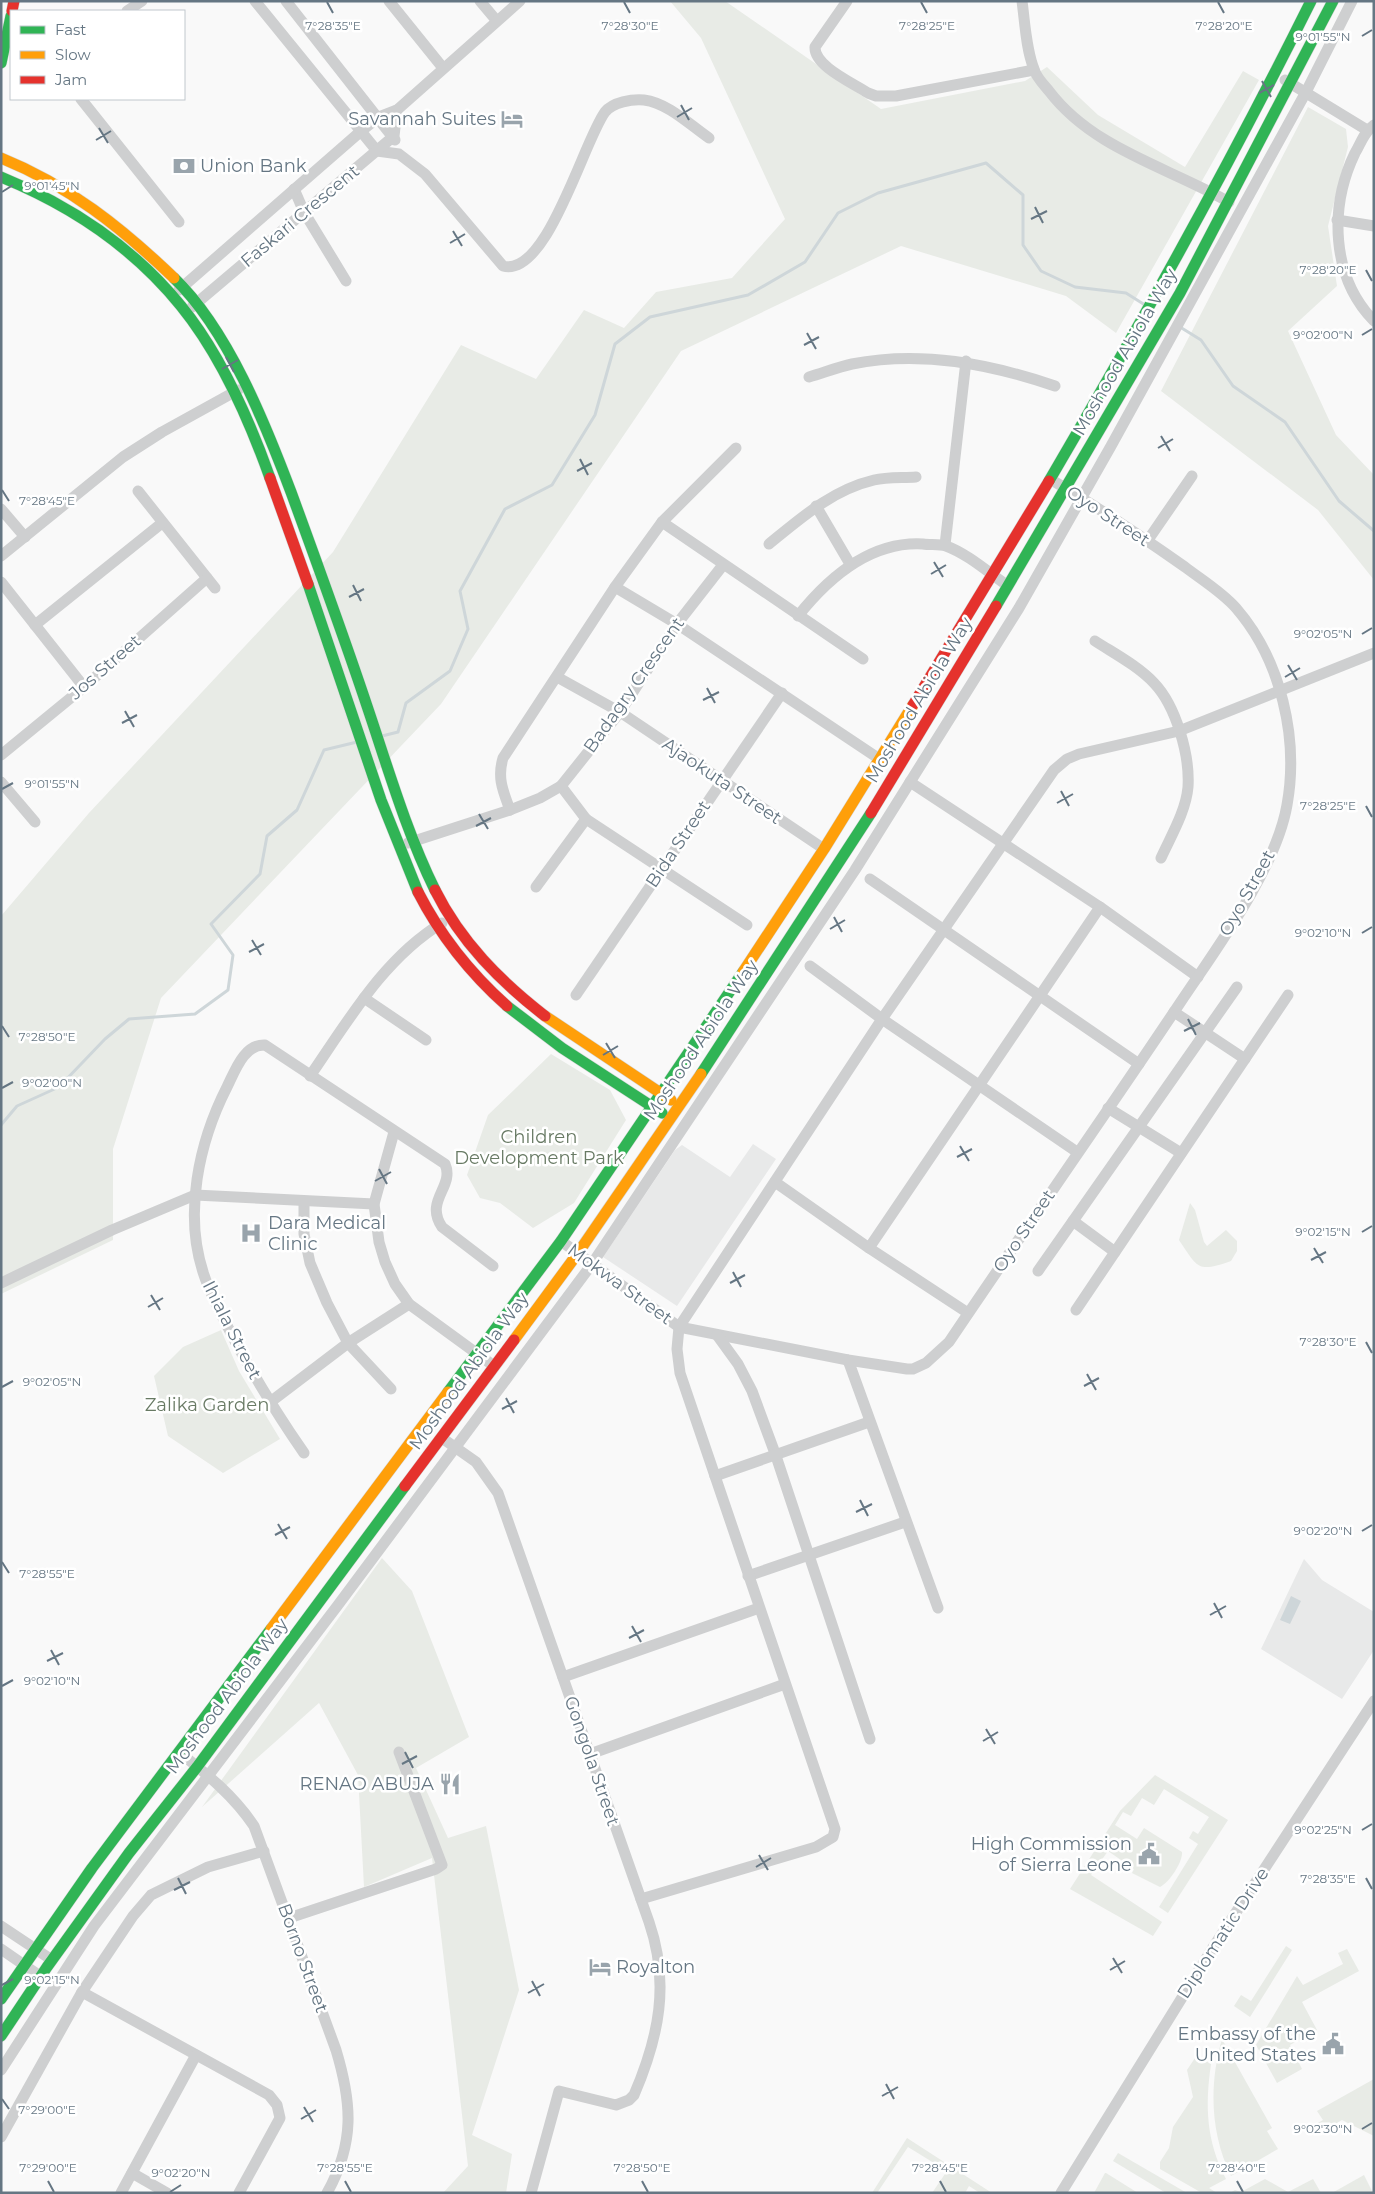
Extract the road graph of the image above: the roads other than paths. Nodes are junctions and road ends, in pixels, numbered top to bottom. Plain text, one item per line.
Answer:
1 (142, 1) edge
2 (255, 1) edge
3 (286, 1) edge
4 (389, 1) edge
5 (480, 1) edge
6 (520, 1) edge
7 (848, 1) edge
8 (1022, 1) edge
9 (1311, 1) edge
10 (1333, 1) edge
11 (1352, 1) edge
12 (128, 10) edge
13 (496, 20) junction
14 (10, 21) edge
15 (1, 63) edge
16 (443, 68) junction
17 (1034, 70) junction
18 (1275, 74) junction
19 (1291, 83) junction
20 (1306, 92) junction
21 (82, 100) edge
22 (397, 110) junction
23 (379, 117) junction
24 (1370, 127) edge
25 (360, 132) junction
26 (394, 136) junction
27 (709, 138) dead end
28 (376, 151) junction
29 (399, 154) junction
30 (1, 158) edge
31 (1, 177) edge
32 (294, 189) junction
33 (1212, 192) junction
34 (1229, 202) junction
35 (304, 212) junction
36 (1337, 220) junction
37 (179, 222) dead end
38 (1374, 226) edge
39 (346, 281) dead end
40 (183, 286) junction
41 (172, 295) junction
42 (196, 303) junction
43 (186, 312) junction
44 (1374, 321) edge
45 (966, 361) junction
46 (808, 377) dead end
47 (246, 386) junction
48 (1055, 386) dead end
49 (234, 392) junction
50 (736, 448) dead end
51 (1192, 476) dead end
52 (916, 477) dead end
53 (1050, 479) junction
54 (1066, 488) junction
55 (138, 491) dead end
56 (1081, 498) junction
57 (816, 506) junction
58 (1, 509) edge
59 (662, 522) junction
60 (162, 523) junction
61 (25, 537) junction
62 (1148, 540) junction
63 (769, 544) dead end
64 (945, 545) junction
65 (1, 556) edge
66 (850, 564) junction
67 (722, 565) junction
68 (991, 574) junction
69 (208, 578) junction
70 (1, 582) edge
71 (1008, 586) junction
72 (614, 587) junction
73 (215, 588) dead end
74 (798, 616) junction
75 (677, 624) junction
76 (35, 625) junction
77 (1095, 641) dead end
78 (1374, 653) edge
79 (863, 659) dead end
80 (557, 677) junction
81 (84, 687) junction
82 (1281, 692) junction
83 (782, 693) junction
84 (620, 712) junction
85 (1180, 731) junction
86 (1, 755) edge
87 (881, 760) junction
88 (721, 781) junction
89 (1, 782) edge
90 (910, 782) junction
91 (561, 786) junction
92 (510, 810) junction
93 (586, 819) junction
94 (35, 822) dead end
95 (414, 841) junction
96 (1003, 843) junction
97 (398, 846) junction
98 (824, 848) junction
99 (1160, 858) dead end
100 (662, 868) junction
101 (870, 879) dead end
102 (536, 888) dead end
103 (1100, 907) junction
104 (450, 918) junction
105 (747, 925) dead end
106 (437, 926) junction
107 (943, 929) junction
108 (810, 966) dead end
109 (1198, 977) junction
110 (1237, 987) dead end
111 (576, 995) dead end
112 (1288, 995) dead end
113 (1041, 997) junction
114 (364, 998) junction
115 (1174, 1012) junction
116 (882, 1019) junction
117 (1205, 1032) junction
118 (426, 1040) dead end
119 (1245, 1059) junction
120 (1139, 1064) junction
121 (310, 1076) junction
122 (979, 1084) junction
123 (662, 1094) junction
124 (679, 1106) junction
125 (653, 1107) junction
126 (1108, 1108) junction
127 (671, 1119) junction
128 (1138, 1127) junction
129 (394, 1132) junction
130 (1077, 1152) junction
131 (1181, 1153) junction
132 (775, 1182) junction
133 (195, 1195) junction
134 (618, 1196) junction
135 (304, 1202) junction
136 (374, 1204) junction
137 (631, 1205) junction
138 (1073, 1221) junction
139 (561, 1241) junction
140 (869, 1248) junction
141 (1115, 1252) junction
142 (578, 1253) junction
143 (592, 1264) junction
144 (493, 1266) dead end
145 (1038, 1271) dead end
146 (1, 1283) edge
147 (409, 1304) junction
148 (1076, 1310) dead end
149 (968, 1313) junction
150 (678, 1327) junction
151 (717, 1335) junction
152 (348, 1343) junction
153 (476, 1353) junction
154 (848, 1360) junction
155 (494, 1366) junction
156 (391, 1389) dead end
157 (269, 1403) junction
158 (869, 1422) junction
159 (442, 1438) junction
160 (457, 1447) junction
161 (304, 1453) dead end
162 (776, 1456) junction
163 (715, 1476) junction
164 (906, 1522) junction
165 (809, 1556) junction
166 (748, 1576) junction
167 (759, 1608) junction
168 (938, 1608) dead end
169 (563, 1677) junction
170 (785, 1684) junction
171 (1374, 1702) edge
172 (870, 1739) dead end
173 (179, 1752) junction
174 (399, 1752) dead end
175 (590, 1754) junction
176 (197, 1767) junction
177 (208, 1774) junction
178 (264, 1851) junction
179 (641, 1899) junction
180 (288, 1918) junction
181 (1, 1926) edge
182 (35, 1948) junction
183 (1, 1949) edge
184 (52, 1960) junction
185 (24, 1964) junction
186 (40, 1976) junction
187 (82, 1992) junction
188 (1, 1998) edge
189 (1, 2036) edge
190 (196, 2055) junction
191 (1, 2070) edge
192 (1, 2137) edge
193 (132, 2173) junction
194 (121, 2193) edge
195 (168, 2193) edge
196 (239, 2193) edge
197 (327, 2193) edge
198 (531, 2193) edge
199 (1061, 2193) edge

1 - 12 street
2 - 25 street
3 - 23 street
4 - 16 street
5 - 13 street
6 - 13 street, Faskari Crescent
7 - 17 street
8 - 17 street
9 - 18 main road, Moshood Abiola Way
10 - 19 main road, Moshood Abiola Way
11 - 20 street
13 - 16 street, Faskari Crescent
14 - 15 main road
16 - 22 street, Faskari Crescent
17 - 33 street
18 - 19 street
18 - 33 main road, Moshood Abiola Way
19 - 20 street
19 - 34 main road, Moshood Abiola Way
20 - 24 street
20 - 56 street
21 - 37 street
22 - 23 street, Faskari Crescent
22 - 26 street
23 - 25 street, Faskari Crescent
23 - 26 street
24 - 36 street
25 - 28 street
25 - 32 street, Faskari Crescent
26 - 28 street, Faskari Crescent
26 - 29 street
27 - 29 street
28 - 29 street
28 - 35 street, Faskari Crescent
30 - 40 main road
31 - 41 main road
32 - 35 street
32 - 40 street, Faskari Crescent
33 - 34 street
33 - 53 main road, Moshood Abiola Way
34 - 54 main road, Moshood Abiola Way
35 - 39 street
35 - 42 street, Faskari Crescent
36 - 38 street
36 - 44 street
40 - 41 street, Faskari Crescent
40 - 42 main road
41 - 43 main road
42 - 43 street, Faskari Crescent
42 - 47 main road
43 - 49 main road
45 - 46 street
45 - 48 street
45 - 64 street
47 - 49 street
47 - 95 main road
49 - 61 street
49 - 97 main road
50 - 59 street
51 - 62 street
52 - 57 street
53 - 54 street, Oyo Street
53 - 68 main road, Moshood Abiola Way
54 - 56 street, Oyo Street
54 - 71 main road, Moshood Abiola Way
55 - 60 street
56 - 62 street, Oyo Street
56 - 90 street
57 - 63 street
57 - 66 street
58 - 61 street
59 - 67 street
59 - 72 street
60 - 69 street
60 - 76 street
61 - 65 street
62 - 82 street, Oyo Street
64 - 66 street
64 - 68 street
66 - 74 street
67 - 74 street
67 - 75 street, Badagry Crescent
68 - 71 street
68 - 87 main road, Moshood Abiola Way
69 - 73 street
69 - 81 street, Jos Street
70 - 76 street
71 - 124 main road, Moshood Abiola Way
72 - 75 street
72 - 80 street
74 - 79 street
75 - 83 street
75 - 84 street, Badagry Crescent
76 - 81 street
77 - 85 street
78 - 82 street
80 - 84 street, Ajaokuta Street
80 - 92 street
81 - 86 street, Jos Street
82 - 85 street
82 - 109 street, Oyo Street
83 - 87 street
83 - 88 street, Bida Street
84 - 88 street, Ajaokuta Street
84 - 91 street, Badagry Crescent
85 - 96 street
85 - 99 street
87 - 98 main road, Moshood Abiola Way
88 - 98 street, Ajaokuta Street
88 - 100 street, Bida Street
89 - 94 street
90 - 96 street
90 - 137 street
91 - 92 street, Badagry Crescent
91 - 93 street
92 - 95 street, Badagry Crescent
93 - 100 street
93 - 102 street
95 - 97 street, Badagry Crescent
95 - 104 main road
96 - 103 street
96 - 107 street
97 - 106 main road
98 - 123 main road, Moshood Abiola Way
100 - 105 street
100 - 111 street, Bida Street
101 - 107 street
103 - 109 street
103 - 113 street
104 - 106 street
104 - 123 main road
106 - 114 street
106 - 125 main road
107 - 113 street
107 - 116 street
108 - 116 street
109 - 115 street, Oyo Street
110 - 117 street
112 - 119 street
113 - 120 street
113 - 122 street
114 - 118 street
114 - 121 street
115 - 117 street
115 - 120 street, Oyo Street
116 - 122 street
116 - 132 street
117 - 119 street
117 - 128 street
119 - 131 street
120 - 126 street, Oyo Street
121 - 129 street, Ihiala Street
121 - 133 street, Ihiala Street
122 - 130 street
122 - 140 street
123 - 124 main road
123 - 125 main road, Moshood Abiola Way
124 - 127 main road, Moshood Abiola Way
125 - 127 main road
125 - 139 main road, Moshood Abiola Way
126 - 128 street
126 - 130 street, Oyo Street
127 - 134 main road, Moshood Abiola Way
128 - 131 street
128 - 138 street
129 - 136 street
129 - 144 street, Ihiala Street
130 - 149 street, Oyo Street
131 - 141 street
132 - 140 street
132 - 150 street
133 - 135 street
133 - 146 street
133 - 157 street, Ihiala Street
134 - 137 street
134 - 142 main road, Moshood Abiola Way
135 - 136 street
135 - 152 street
136 - 147 street
137 - 143 street
138 - 141 street
138 - 145 street
139 - 142 street, Mokwa Street
139 - 153 main road, Moshood Abiola Way
140 - 149 street
141 - 148 street
142 - 143 street, Mokwa Street
142 - 155 main road, Moshood Abiola Way
143 - 150 street, Mokwa Street
143 - 160 street
147 - 152 street
147 - 153 street
149 - 154 street, Oyo Street
150 - 151 street, Oyo Street
150 - 163 street
151 - 154 street, Oyo Street
151 - 162 street
152 - 156 street
152 - 157 street
153 - 155 street
153 - 173 main road, Moshood Abiola Way
154 - 158 street
155 - 159 main road, Moshood Abiola Way
157 - 161 street, Ihiala Street
158 - 162 street
158 - 164 street
159 - 160 street, Gongola Street
159 - 176 main road, Moshood Abiola Way
160 - 169 street, Gongola Street
160 - 177 street
162 - 163 street
162 - 165 street
163 - 166 street
164 - 165 street
164 - 168 street
165 - 166 street
165 - 172 street
166 - 167 street
167 - 169 street
167 - 170 street
169 - 175 street, Gongola Street
170 - 175 street
170 - 179 street
171 - 199 street, Diplomatic Drive
173 - 176 street, Borno Street
173 - 182 main road, Moshood Abiola Way
174 - 180 street
175 - 179 street, Gongola Street
176 - 177 street, Borno Street
176 - 184 main road, Moshood Abiola Way
177 - 178 street, Borno Street
177 - 191 street
178 - 180 street, Borno Street
178 - 187 street
179 - 198 street, Gongola Street
180 - 197 street, Borno Street
181 - 182 street
182 - 184 street
182 - 185 main road, Moshood Abiola Way
183 - 185 street
184 - 186 main road, Moshood Abiola Way
185 - 186 street
185 - 188 main road, Moshood Abiola Way
186 - 189 main road, Moshood Abiola Way
187 - 190 street
187 - 192 street
190 - 193 street
190 - 196 street
193 - 194 street
193 - 195 street

